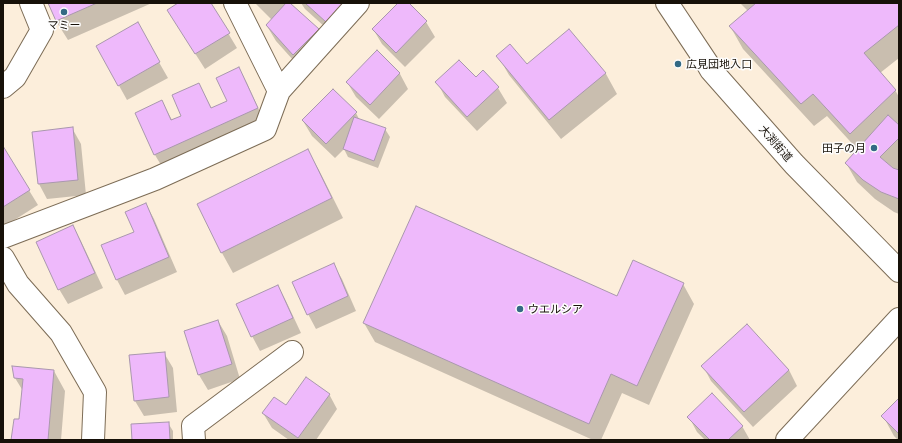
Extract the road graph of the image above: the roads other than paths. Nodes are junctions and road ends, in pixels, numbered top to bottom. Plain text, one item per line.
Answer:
1 (31, 3) edge
2 (235, 3) edge
3 (358, 3) edge
4 (667, 3) edge
5 (3, 88) edge
6 (279, 91) junction
7 (3, 237) edge
8 (3, 258) edge
9 (899, 271) edge
10 (899, 319) edge
11 (292, 352) dead end
12 (93, 440) edge
13 (194, 440) edge
14 (788, 440) edge

1 - 5 street
2 - 6 street
3 - 6 street
4 - 9 street, 大渕街道
6 - 7 street
8 - 12 street
10 - 14 street
11 - 13 street

